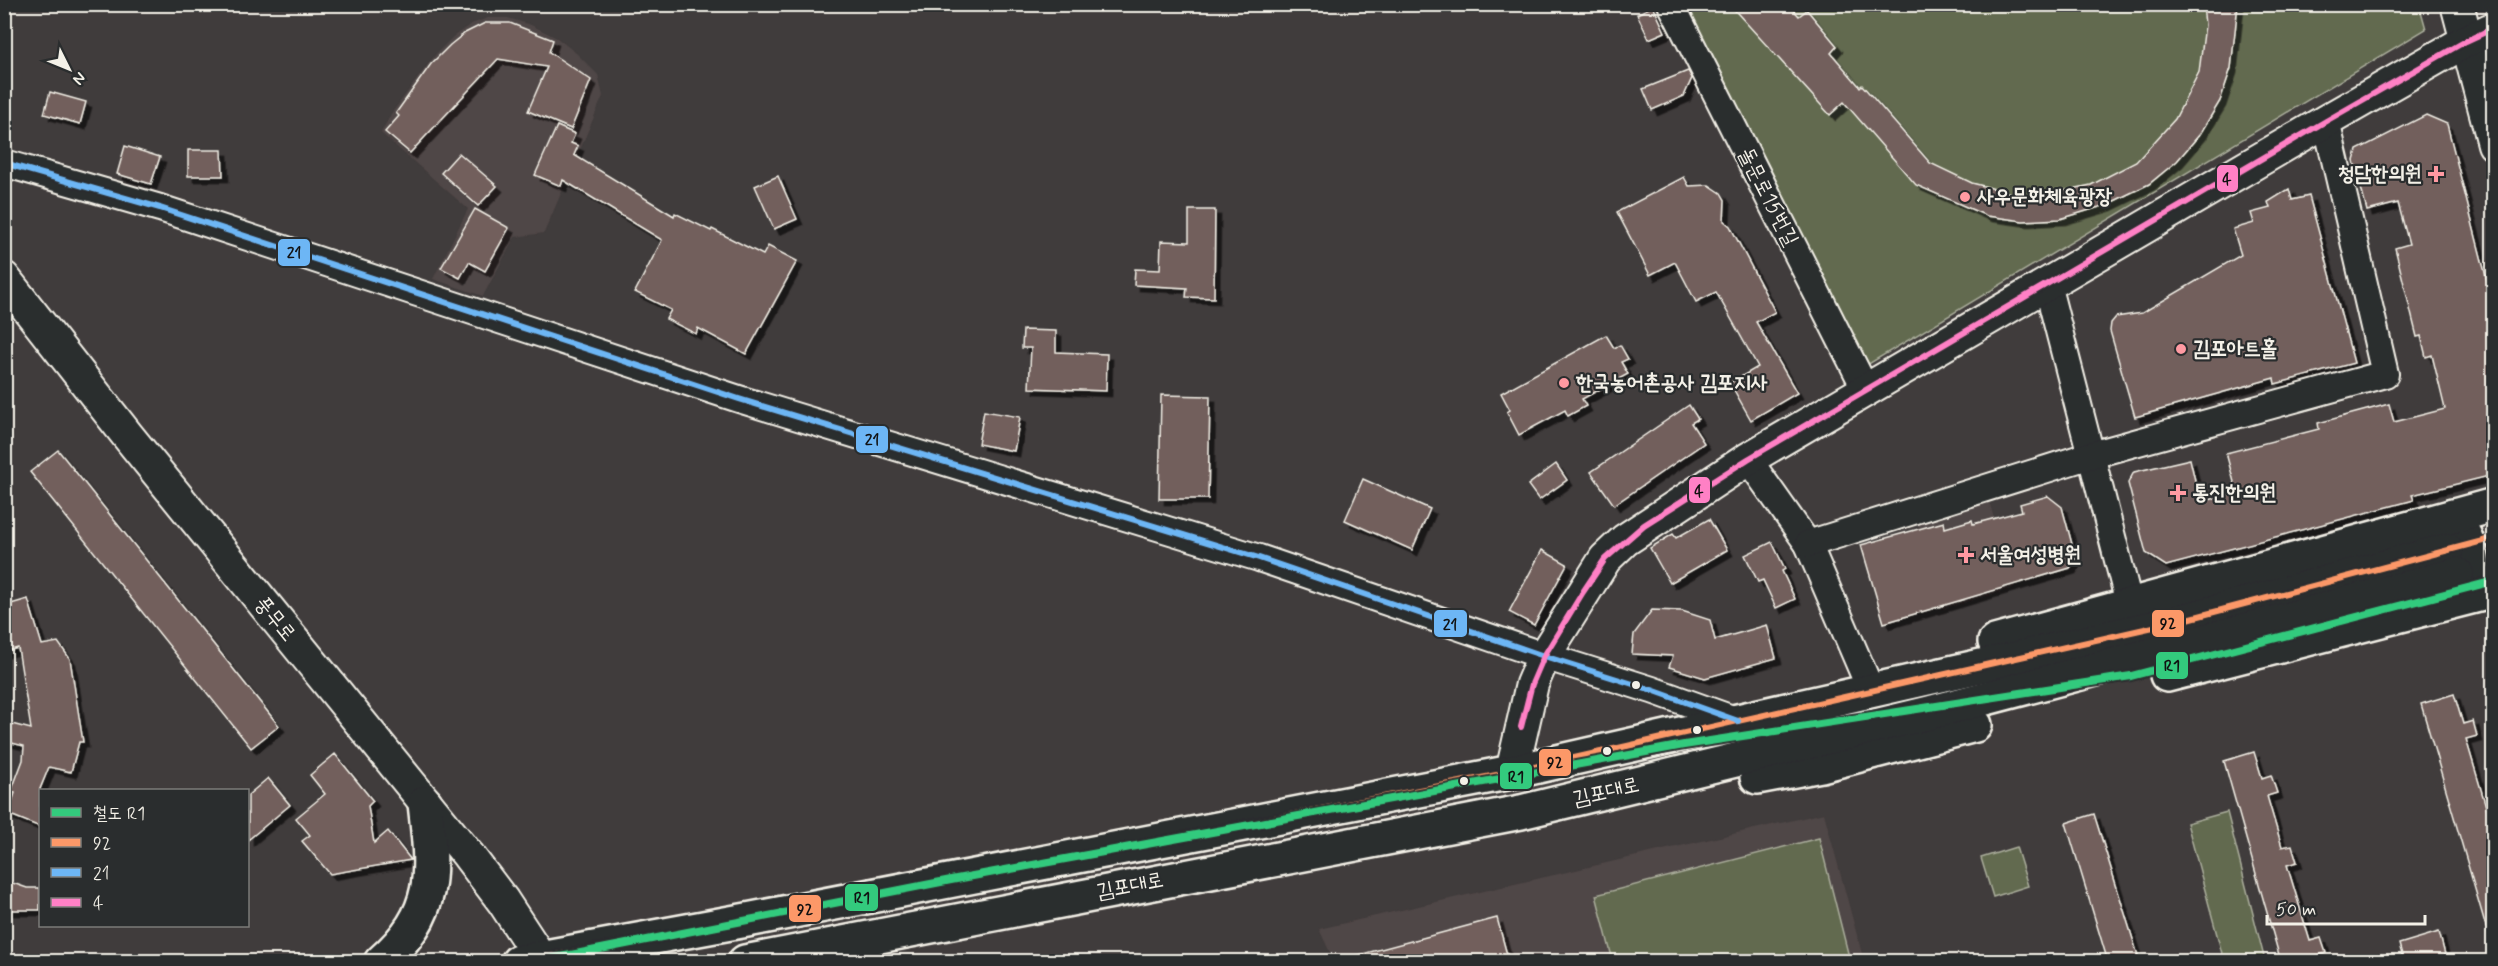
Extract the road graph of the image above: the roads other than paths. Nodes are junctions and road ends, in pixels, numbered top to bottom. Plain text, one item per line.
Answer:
1 (1671, 4) edge
2 (2457, 4) edge
3 (2483, 33) edge
4 (2326, 121) junction
5 (2493, 144) edge
6 (4, 163) edge
7 (4, 278) edge
8 (2047, 284) junction
9 (1866, 390) junction
10 (2091, 455) junction
11 (1748, 459) junction
12 (2493, 505) edge
13 (2453, 516) junction
14 (1809, 544) junction
15 (2468, 578) edge
16 (2130, 603) junction
17 (1544, 656) junction
18 (1866, 679) junction
19 (1748, 719) junction
20 (1512, 772) junction
21 (425, 803) junction
22 (534, 960) edge
23 (381, 962) edge
24 (745, 962) edge

1 - 9 street, 돌문로15번길
2 - 3 street
3 - 4 street
3 - 5 street
4 - 8 street
4 - 10 street
6 - 17 street
7 - 21 street, 풍무로
8 - 9 street
8 - 10 street
9 - 11 street
10 - 14 street
10 - 16 street
11 - 14 street
11 - 17 street
12 - 13 main road
13 - 15 main road
13 - 16 main road
14 - 18 street
15 - 19 main road, 김포대로
15 - 24 main road, 김포대로
16 - 18 main road
17 - 19 street
17 - 20 street
18 - 19 main road
19 - 20 main road, 김포대로
20 - 22 main road, 김포대로
21 - 22 street, 풍무로
21 - 23 main road

